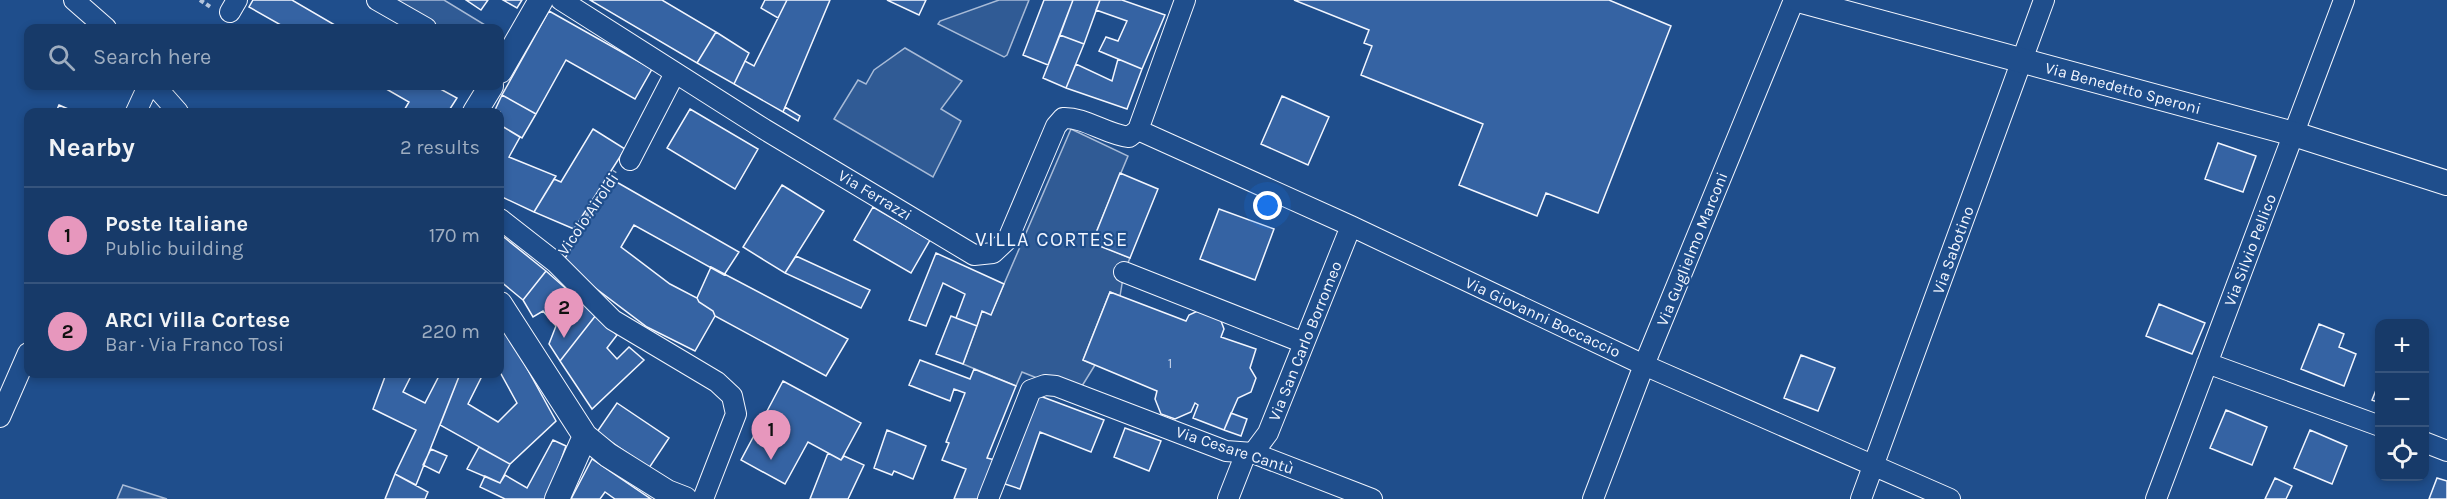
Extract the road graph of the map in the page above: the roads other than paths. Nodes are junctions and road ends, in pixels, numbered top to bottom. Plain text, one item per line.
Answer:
1 (74, 0) edge
2 (377, 0) edge
3 (541, 0) edge
4 (561, 0) edge
5 (1185, 0) edge
6 (1796, 0) edge
7 (2044, 0) edge
8 (2344, 0) edge
9 (101, 24) edge
10 (419, 24) edge
11 (2021, 60) junction
12 (504, 64) edge
13 (675, 73) junction
14 (146, 90) edge
15 (159, 90) edge
16 (489, 90) edge
17 (138, 108) edge
18 (174, 108) edge
19 (477, 108) edge
20 (1138, 130) junction
21 (2294, 134) junction
22 (630, 160) road end
23 (2447, 183) edge
24 (504, 222) edge
25 (1352, 226) junction
26 (1124, 272) dead end
27 (504, 310) edge
28 (1304, 343) junction
29 (24, 362) edge
30 (2207, 363) junction
31 (1644, 365) junction
32 (0, 417) edge
33 (2375, 425) edge
34 (585, 436) junction
35 (2429, 444) edge
36 (2447, 451) edge
37 (1249, 453) junction
38 (1875, 465) junction
39 (557, 499) edge
40 (684, 499) edge
41 (703, 499) edge
42 (988, 499) edge
43 (1228, 499) edge
44 (1372, 499) edge
45 (1593, 499) edge
46 (1861, 499) edge
47 (1950, 499) edge
48 (2156, 499) edge

1 - 9 street
2 - 10 street
3 - 12 street
4 - 13 street, Via Ferrazzi
5 - 20 street
6 - 11 street, Via Benedetto Speroni
6 - 31 street, Via Guglielmo Marconi
7 - 11 street, Via Sabotino
8 - 21 street, Via Silvio Pellico
11 - 21 street, Via Benedetto Speroni
11 - 38 street, Via Sabotino
13 - 20 street, Via Ferrazzi
13 - 22 street, Vicolo Airoldi
14 - 17 street
15 - 18 street
16 - 19 street
20 - 25 street, Via Giovanni Boccaccio
21 - 23 street, Via Benedetto Speroni
21 - 30 street, Via Silvio Pellico
24 - 41 street
25 - 28 street, Via San Carlo Borromeo
25 - 31 street, Via Giovanni Boccaccio
26 - 28 street
27 - 34 street
28 - 37 street, Via San Carlo Borromeo
29 - 32 street
30 - 33 street
30 - 48 street, Via Silvio Pellico
31 - 38 street, Via Giovanni Boccaccio
31 - 45 street, Via Guglielmo Marconi
34 - 39 street
34 - 40 street
35 - 36 street
37 - 42 street, Via Cesare Cantù
37 - 43 street, Via San Carlo Borromeo
37 - 44 street, Via Cesare Cantù
38 - 46 street, Via Sabotino
38 - 47 street, Via Giovanni Boccaccio

